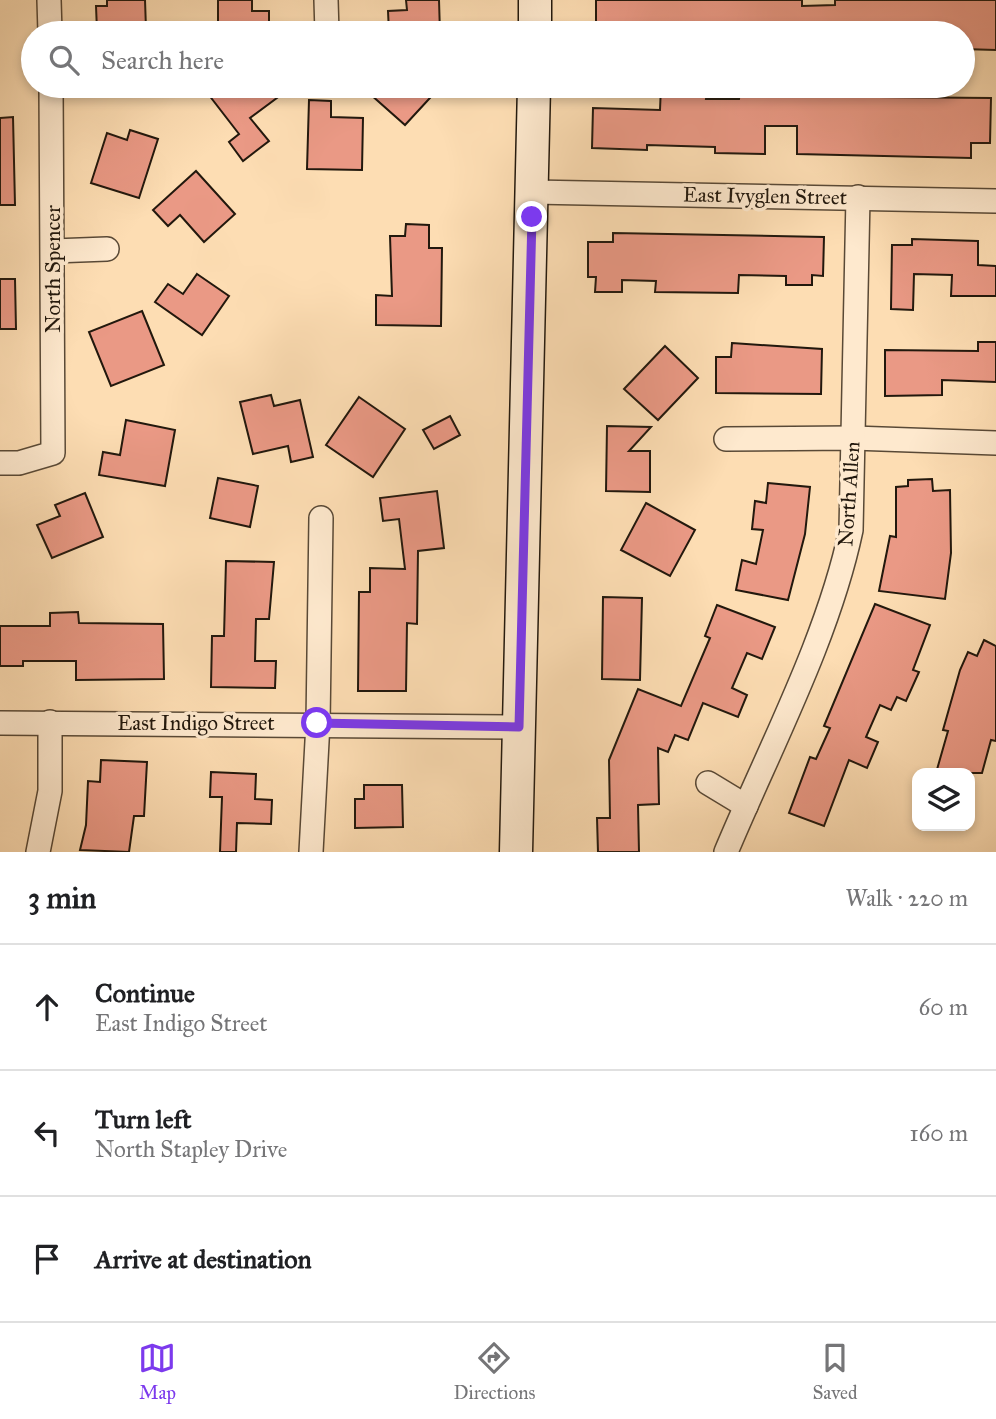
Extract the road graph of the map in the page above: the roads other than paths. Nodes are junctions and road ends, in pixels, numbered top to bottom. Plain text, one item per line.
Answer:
1 (49, 0) edge
2 (326, 0) edge
3 (535, 0) edge
4 (50, 21) edge
5 (327, 21) edge
6 (535, 21) edge
7 (51, 98) edge
8 (534, 98) edge
9 (533, 192) junction
10 (858, 197) junction
11 (996, 201) edge
12 (107, 249) dead end
13 (53, 251) junction
14 (853, 438) junction
15 (726, 439) dead end
16 (996, 443) edge
17 (0, 463) edge
18 (321, 518) dead end
19 (50, 722) junction
20 (0, 723) edge
21 (317, 723) junction
22 (519, 727) junction
23 (708, 783) dead end
24 (746, 806) junction
25 (38, 852) edge
26 (311, 852) edge
27 (516, 852) edge
28 (726, 852) edge

1 - 4 street
2 - 5 street
3 - 6 main road
7 - 13 street, North Spencer
8 - 9 main road
9 - 10 street, East Ivyglen Street
9 - 22 main road
10 - 11 street, East Ivyglen Street
10 - 14 street, North Allen
12 - 13 street
13 - 17 street, North Spencer
14 - 15 street
14 - 16 street
14 - 24 street, North Allen
18 - 21 street
19 - 20 street, East Indigo Street
19 - 21 street, East Indigo Street
19 - 25 street
21 - 22 street, East Indigo Street
21 - 26 street
22 - 27 main road
23 - 24 street
24 - 28 street, North Allen

